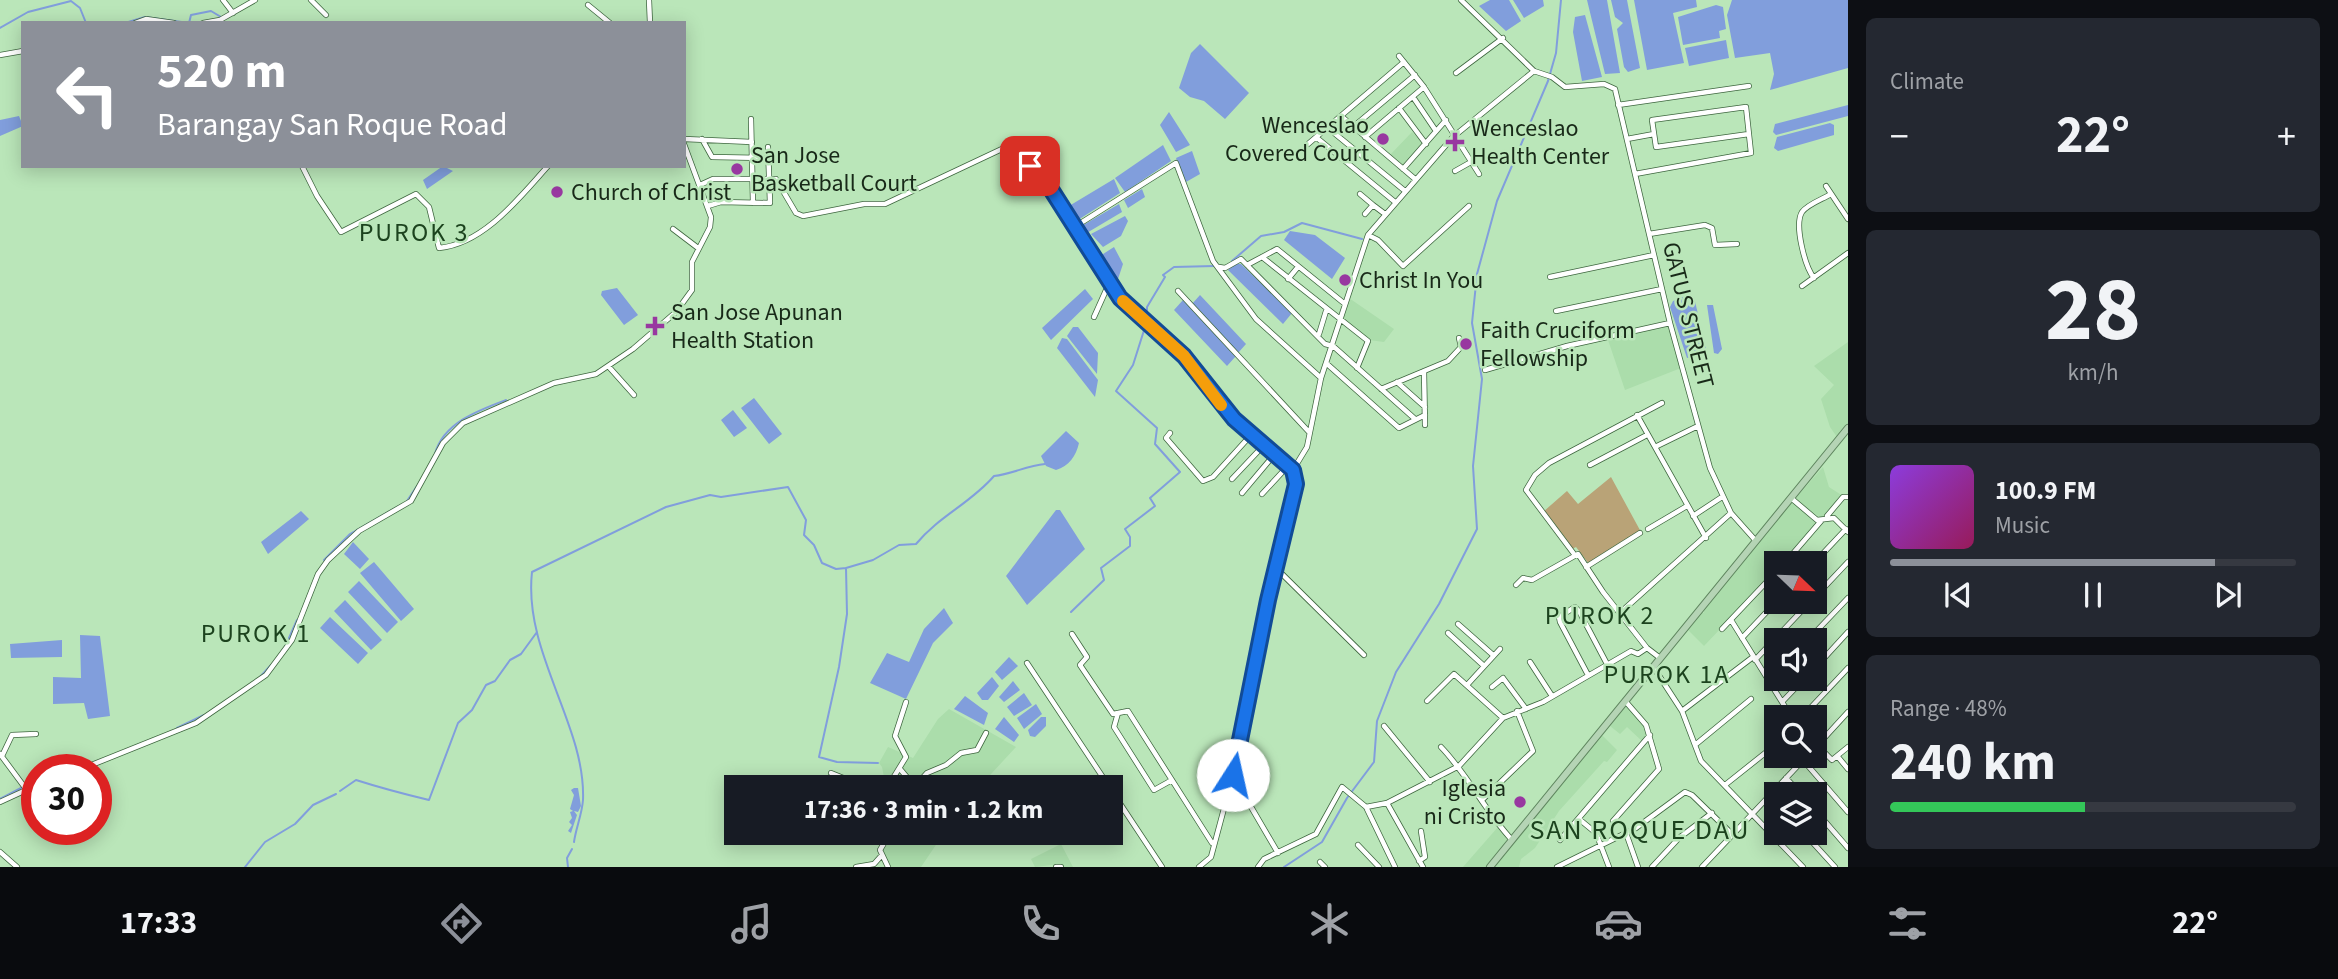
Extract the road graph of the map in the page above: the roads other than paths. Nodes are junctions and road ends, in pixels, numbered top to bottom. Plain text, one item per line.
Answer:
1 (223, 0) edge
2 (255, 0) edge
3 (311, 0) edge
4 (649, 0) edge
5 (1461, 0) edge
6 (588, 5) dead end
7 (232, 12) junction
8 (326, 15) dead end
9 (140, 21) edge
10 (160, 21) edge
11 (212, 21) edge
12 (608, 21) edge
13 (650, 21) edge
14 (1503, 38) junction
15 (21, 51) edge
16 (0, 55) edge
17 (1399, 56) dead end
18 (1405, 62) junction
19 (1534, 71) junction
20 (1456, 73) dead end
21 (1415, 75) junction
22 (1749, 86) dead end
23 (1424, 87) junction
24 (1413, 97) junction
25 (1618, 106) junction
26 (1399, 108) junction
27 (1341, 116) junction
28 (751, 118) dead end
29 (1446, 120) junction
30 (1353, 127) junction
31 (1328, 128) junction
32 (1436, 131) junction
33 (1456, 134) junction
34 (1654, 134) junction
35 (1749, 134) junction
36 (1365, 137) junction
37 (1317, 138) junction
38 (702, 139) junction
39 (1627, 139) junction
40 (686, 142) edge
41 (752, 142) junction
42 (1308, 144) dead end
43 (1426, 144) junction
44 (686, 147) edge
45 (768, 147) dead end
46 (752, 158) junction
47 (768, 158) junction
48 (1471, 162) junction
49 (303, 168) edge
50 (546, 168) edge
51 (1403, 169) junction
52 (1455, 171) dead end
53 (1479, 174) dead end
54 (1635, 174) junction
55 (752, 179) junction
56 (1415, 179) junction
57 (768, 180) junction
58 (700, 185) junction
59 (1826, 186) dead end
60 (1405, 191) junction
61 (1360, 194) dead end
62 (1832, 194) junction
63 (1395, 202) junction
64 (753, 203) junction
65 (1373, 205) junction
66 (708, 206) junction
67 (1469, 206) dead end
68 (1365, 214) dead end
69 (1385, 214) junction
70 (1848, 217) edge
71 (1076, 226) junction
72 (673, 229) dead end
73 (1649, 234) junction
74 (1367, 235) junction
75 (1737, 244) dead end
76 (698, 248) junction
77 (1848, 253) edge
78 (1654, 255) junction
79 (1262, 257) junction
80 (1247, 265) junction
81 (1218, 267) junction
82 (1298, 267) junction
83 (1550, 277) dead end
84 (1814, 278) junction
85 (1288, 279) junction
86 (1112, 284) junction
87 (1802, 286) dead end
88 (1662, 289) junction
89 (1178, 292) dead end
90 (1345, 305) junction
91 (1326, 311) junction
92 (1556, 311) dead end
93 (1094, 317) dead end
94 (1340, 321) junction
95 (1670, 323) junction
96 (1319, 334) junction
97 (1459, 338) dead end
98 (1333, 346) junction
99 (1326, 362) junction
100 (609, 366) junction
101 (1357, 368) junction
102 (1485, 370) dead end
103 (1424, 371) junction
104 (1321, 378) junction
105 (1397, 383) junction
106 (1381, 388) junction
107 (634, 396) dead end
108 (1662, 403) dead end
109 (1425, 407) junction
110 (1424, 415) junction
111 (1637, 415) junction
112 (1415, 419) junction
113 (1425, 425) dead end
114 (1698, 426) junction
115 (1848, 428) edge
116 (1309, 432) junction
117 (1170, 433) dead end
118 (1251, 435) junction
119 (1647, 435) junction
120 (1264, 445) junction
121 (1655, 447) junction
122 (1274, 456) junction
123 (1590, 465) dead end
124 (1287, 467) junction
125 (1293, 470) junction
126 (1232, 479) dead end
127 (1242, 493) dead end
128 (1262, 494) dead end
129 (1848, 497) edge
130 (1722, 498) junction
131 (1791, 498) junction
132 (1687, 506) junction
133 (1731, 513) junction
134 (1693, 516) junction
135 (1827, 516) junction
136 (1821, 521) junction
137 (1648, 529) dead end
138 (1847, 530) edge
139 (1640, 533) dead end
140 (1706, 538) junction
141 (1756, 541) junction
142 (1795, 551) edge
143 (1826, 551) edge
144 (1576, 554) junction
145 (1848, 562) edge
146 (1586, 567) junction
147 (1274, 570) junction
148 (1827, 584) edge
149 (1516, 585) dead end
150 (1764, 585) edge
151 (1848, 598) edge
152 (1621, 612) junction
153 (1765, 614) edge
154 (1798, 614) edge
155 (1731, 620) junction
156 (1458, 624) dead end
157 (1819, 628) edge
158 (1722, 629) dead end
159 (1848, 632) edge
160 (1448, 633) dead end
161 (1072, 634) dead end
162 (1742, 638) junction
163 (1647, 648) junction
164 (1500, 649) dead end
165 (1827, 654) edge
166 (1364, 655) dead end
167 (1493, 656) junction
168 (1754, 658) junction
169 (1661, 659) junction
170 (1530, 662) dead end
171 (1027, 663) dead end
172 (1607, 664) junction
173 (1484, 666) junction
174 (1654, 668) junction
175 (1848, 668) edge
176 (1764, 673) edge
177 (1588, 675) junction
178 (1467, 685) junction
179 (1492, 687) dead end
180 (1775, 691) edge
181 (1793, 691) edge
182 (1552, 696) junction
183 (1751, 699) dead end
184 (1427, 701) dead end
185 (906, 702) dead end
186 (1626, 702) junction
187 (1782, 702) junction
188 (1784, 705) edge
189 (1813, 705) edge
190 (1526, 709) junction
191 (1682, 710) junction
192 (1517, 711) junction
193 (1848, 712) edge
194 (1118, 713) junction
195 (1503, 718) junction
196 (1384, 726) dead end
197 (986, 733) dead end
198 (36, 734) dead end
199 (1650, 735) junction
200 (1827, 735) edge
201 (1695, 745) junction
202 (1441, 747) dead end
203 (1848, 747) edge
204 (1764, 754) edge
205 (1, 755) edge
206 (1827, 756) edge
207 (112, 757) edge
208 (1838, 757) junction
209 (1460, 766) junction
210 (900, 768) junction
211 (1796, 768) edge
212 (1813, 768) edge
213 (1848, 769) edge
214 (831, 773) dead end
215 (836, 775) edge
216 (895, 775) edge
217 (906, 775) edge
218 (926, 775) edge
219 (1101, 775) edge
220 (1233, 775) junction
221 (1786, 778) junction
222 (1172, 780) junction
223 (21, 782) edge
224 (1430, 782) junction
225 (1790, 782) edge
226 (1726, 785) junction
227 (21, 792) edge
228 (1482, 800) junction
229 (0, 802) edge
230 (1387, 803) junction
231 (1366, 807) junction
232 (1123, 808) edge
233 (1848, 812) edge
234 (1712, 813) junction
235 (1754, 813) junction
236 (1578, 819) junction
237 (1613, 821) dead end
238 (1827, 824) edge
239 (1421, 831) dead end
240 (1626, 833) junction
241 (1733, 835) junction
242 (1512, 840) junction
243 (1560, 840) dead end
244 (1213, 844) junction
245 (1602, 844) junction
246 (883, 845) edge
247 (1358, 845) dead end
248 (1815, 845) edge
249 (1848, 848) edge
250 (0, 852) edge
251 (1278, 853) junction
252 (882, 855) junction
253 (1391, 859) junction
254 (1574, 859) junction
255 (1419, 861) junction
256 (1707, 862) junction
257 (17, 867) edge
258 (856, 867) edge
259 (888, 867) edge
260 (1162, 867) edge
261 (1199, 867) edge
262 (1258, 867) edge
263 (1380, 867) edge
264 (1395, 867) edge
265 (1423, 867) edge
266 (1490, 867) edge
267 (1557, 867) edge
268 (1577, 867) edge
269 (1609, 867) edge
270 (1638, 867) edge
271 (1652, 867) edge
272 (1702, 867) edge
273 (1712, 867) edge
274 (1803, 867) edge
275 (1835, 867) edge

1 - 7 street
2 - 7 street
3 - 8 street
4 - 13 street
5 - 14 street
6 - 12 street
7 - 11 street
9 - 10 street
14 - 19 street
14 - 20 street
15 - 16 street
17 - 18 street
18 - 21 street
18 - 27 street
19 - 25 street, GATUS STREET
19 - 33 street
21 - 23 street
21 - 30 street
22 - 25 street
23 - 24 street
23 - 29 street
24 - 26 street
24 - 32 street
25 - 39 street, GATUS STREET
26 - 36 street
26 - 43 street
27 - 30 street
27 - 31 street
28 - 41 street
29 - 32 street
29 - 33 street
30 - 36 street
31 - 37 street
31 - 60 street
32 - 43 street
33 - 48 street
33 - 56 street
34 - 35 street
34 - 35 street
34 - 39 street
35 - 54 street
36 - 51 street
37 - 42 street
37 - 63 street
38 - 40 street
38 - 41 street
38 - 46 street
39 - 54 street, GATUS STREET
41 - 46 street
43 - 51 street
44 - 58 street
45 - 47 street
46 - 47 street
46 - 55 street
47 - 57 street
48 - 52 street
48 - 53 street
49 - 50 street
51 - 56 street
54 - 73 street, GATUS STREET
55 - 57 street
55 - 58 street
55 - 64 street
56 - 60 street
57 - 64 street
57 - 71 street
58 - 66 street
59 - 62 street
60 - 63 street
61 - 65 street
62 - 70 street
62 - 84 street
63 - 69 street
64 - 66 street
65 - 68 street
65 - 69 street
66 - 76 street
67 - 74 street
69 - 74 street
71 - 81 street
71 - 86 street
72 - 76 street
73 - 75 street
73 - 78 street, GATUS STREET
74 - 90 street
76 - 100 street
77 - 84 street
78 - 83 street
78 - 88 street, GATUS STREET
79 - 80 street
79 - 82 street
79 - 85 street
80 - 81 street
80 - 96 street
81 - 104 street
82 - 85 street
82 - 90 street
84 - 87 street
85 - 91 street
86 - 93 street
86 - 118 street
88 - 92 street
88 - 95 street, GATUS STREET
89 - 116 street
90 - 94 street
91 - 94 street
91 - 96 street
94 - 98 street
94 - 101 street
95 - 102 street
95 - 114 street, GATUS STREET
96 - 98 street
97 - 103 street
98 - 99 street
98 - 101 street
99 - 104 street
99 - 112 street
100 - 107 street
100 - 207 street
101 - 106 street
103 - 105 street
103 - 109 street
104 - 116 street
105 - 106 street
105 - 109 street
106 - 112 street
108 - 111 street
109 - 110 street
110 - 112 street
110 - 113 street
111 - 119 street
111 - 144 street
114 - 121 street
114 - 130 street, GATUS STREET
115 - 131 main road
116 - 125 street
117 - 118 street
118 - 120 street
119 - 121 street
119 - 123 street
120 - 122 street
120 - 126 street
121 - 132 street
122 - 124 street
122 - 127 street
124 - 125 street
124 - 128 street
125 - 147 street
129 - 135 street
130 - 133 street, GATUS STREET
130 - 134 street
131 - 136 street
131 - 141 main road
132 - 134 street
132 - 137 street
133 - 140 street
133 - 141 street, GATUS STREET
134 - 140 street
135 - 136 street
135 - 138 street
136 - 142 street
138 - 143 street
139 - 146 street
140 - 152 street
141 - 169 main road
144 - 146 street
144 - 149 street
145 - 148 street
146 - 152 street
147 - 166 street
147 - 220 street
150 - 155 street
151 - 157 street
152 - 163 street
153 - 162 street
154 - 168 street
155 - 158 street
155 - 162 street
156 - 167 street
159 - 165 street
160 - 173 street
161 - 194 street
162 - 168 street
163 - 169 street
163 - 172 street
164 - 167 street
167 - 173 street
168 - 176 street
168 - 191 street
169 - 174 main road
170 - 182 street
171 - 219 street
172 - 177 street
172 - 177 street
173 - 178 street
174 - 186 main road
174 - 191 street
175 - 189 street
177 - 182 street
178 - 184 street
178 - 195 street
179 - 190 street
180 - 187 street
181 - 187 street
182 - 190 street
183 - 201 street
185 - 210 street
186 - 199 street
186 - 242 main road
187 - 188 street
190 - 192 street
191 - 201 street
192 - 195 street
192 - 228 street
193 - 200 street
194 - 222 street
194 - 222 street
195 - 209 street
196 - 224 street
197 - 218 street
198 - 205 street
199 - 236 street
199 - 237 street
201 - 226 street
202 - 209 street
203 - 208 street
204 - 226 street
205 - 223 street
206 - 208 street
208 - 213 street
209 - 224 street
209 - 228 street
210 - 216 street
210 - 217 street
211 - 221 street
212 - 233 street
214 - 215 street
220 - 244 street
220 - 251 street
221 - 225 street
221 - 235 street
222 - 244 street
224 - 230 street
226 - 235 street
227 - 229 street
228 - 242 street
230 - 231 street
230 - 255 street
231 - 251 street
231 - 253 street
232 - 260 street
234 - 240 street
234 - 241 street
234 - 271 street
235 - 241 street
235 - 274 street
236 - 243 street
236 - 245 street
238 - 249 street
239 - 255 street
240 - 245 street
240 - 270 street
241 - 256 street
242 - 266 main road
244 - 261 street
245 - 254 street
245 - 269 street
246 - 252 street
247 - 263 street
248 - 275 street
250 - 257 street
251 - 262 street
252 - 258 street
252 - 259 street
253 - 263 street
253 - 264 street
254 - 267 street
254 - 268 street
255 - 265 street
256 - 272 street
256 - 273 street

